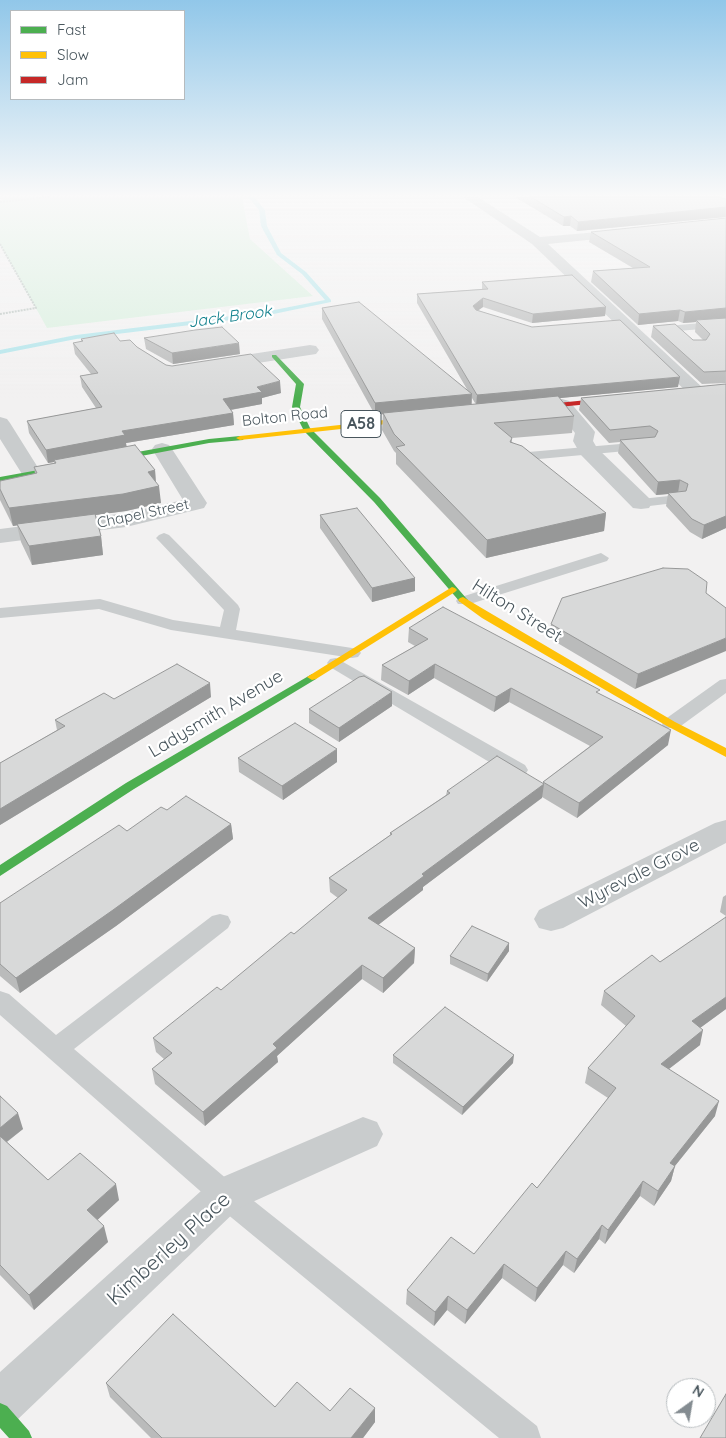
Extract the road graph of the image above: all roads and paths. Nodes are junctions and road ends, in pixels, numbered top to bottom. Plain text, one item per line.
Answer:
1 (11, 264) edge
2 (561, 264) edge
3 (0, 314) edge
4 (601, 324) edge
5 (726, 324) edge
6 (626, 327) junction
7 (678, 328) junction
8 (698, 346) edge
9 (310, 350) dead end
10 (274, 356) junction
11 (200, 366) edge
12 (702, 392) joint
13 (678, 394) edge
14 (630, 398) edge
15 (562, 405) junction
16 (514, 409) edge
17 (428, 417) edge
18 (0, 423) edge
19 (307, 429) junction
20 (648, 446) edge
21 (162, 449) junction
22 (588, 451) junction
23 (517, 456) edge
24 (32, 474) junction
25 (0, 480) edge
26 (678, 499) edge
27 (641, 503) joint
28 (0, 536) edge
29 (164, 538) dead end
30 (601, 558) dead end
31 (452, 590) junction
32 (464, 601) junction
33 (0, 613) edge
34 (227, 634) junction
35 (352, 653) junction
36 (336, 663) junction
37 (726, 684) edge
38 (671, 724) junction
39 (726, 753) edge
40 (528, 776) edge
41 (726, 830) edge
42 (0, 871) edge
43 (551, 919) dead end
44 (220, 922) dead end
45 (0, 1001) edge
46 (56, 1049) junction
47 (364, 1134) dead end
48 (225, 1195) junction
49 (0, 1403) edge
50 (0, 1413) edge
51 (22, 1438) edge
52 (525, 1438) edge

1 - 3 path
2 - 6 street
4 - 6 street
5 - 7 lane
6 - 7 street
6 - 12 street
7 - 8 street
9 - 10 street
10 - 11 street
10 - 19 street, Hilton Street
12 - 13 street
14 - 15 street
15 - 16 street
15 - 22 street
17 - 19 street, Bolton Road / A58
18 - 24 street
19 - 21 street, Bolton Road / A58
19 - 31 street, Hilton Street
20 - 22 lane
21 - 24 street, Bolton Road / A58
21 - 28 street, Chapel Street
22 - 23 lane
22 - 27 street
24 - 25 street, Bolton Road / A58
26 - 27 lane
29 - 34 lane
30 - 32 lane
31 - 32 street, Hilton Street
31 - 35 street, Ladysmith Avenue
32 - 38 street, Hilton Street
33 - 34 lane
34 - 35 lane
35 - 36 street, Ladysmith Avenue
36 - 40 lane
36 - 42 street, Ladysmith Avenue
37 - 38 lane
38 - 39 street, Hilton Street
41 - 43 street, Wyrevale Grove
44 - 46 lane
45 - 46 lane
46 - 48 lane
47 - 48 street, Kimberley Place
48 - 49 street, Kimberley Place
48 - 52 lane
50 - 51 street

